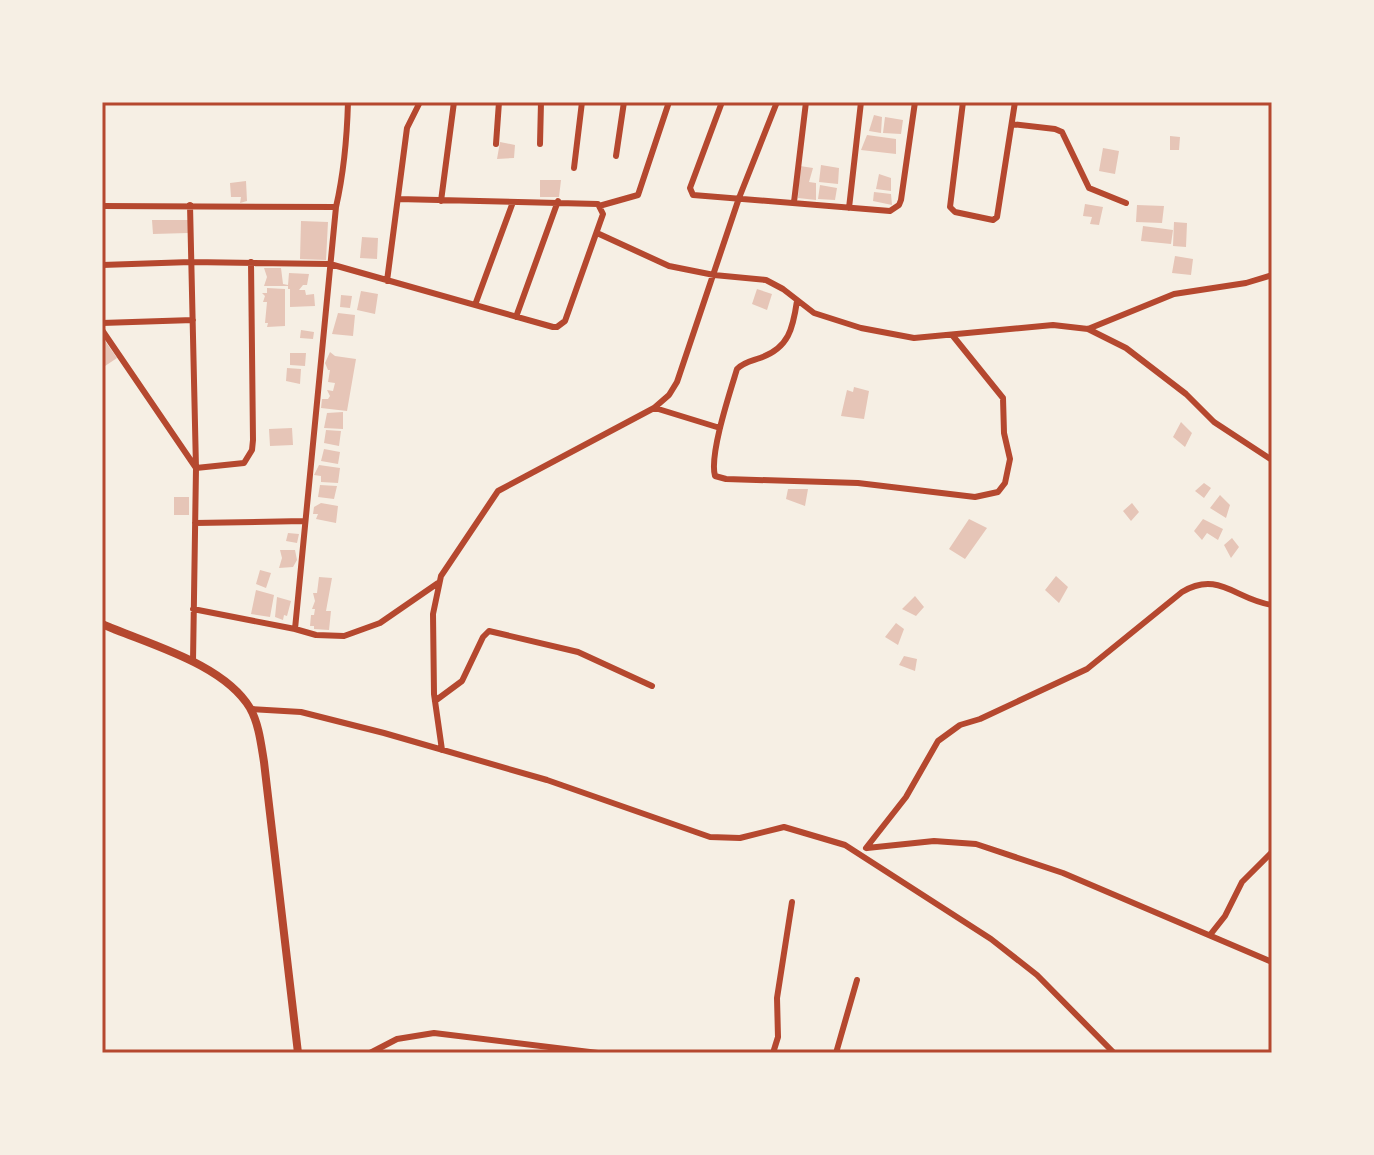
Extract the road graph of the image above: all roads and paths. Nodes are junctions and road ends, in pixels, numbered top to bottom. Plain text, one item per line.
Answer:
1 (348, 102) edge
2 (420, 102) edge
3 (454, 102) edge
4 (499, 102) edge
5 (541, 102) edge
6 (582, 102) edge
7 (624, 102) edge
8 (669, 102) edge
9 (722, 102) edge
10 (777, 102) edge
11 (806, 102) edge
12 (861, 102) edge
13 (915, 102) edge
14 (963, 102) edge
15 (1015, 102) edge
16 (1012, 124) junction
17 (496, 144) dead end
18 (540, 144) dead end
19 (616, 156) dead end
20 (574, 168) dead end
21 (739, 198) junction
22 (398, 199) junction
23 (441, 201) junction
24 (558, 201) junction
25 (513, 202) junction
26 (794, 202) junction
27 (1126, 203) dead end
28 (190, 205) junction
29 (102, 206) edge
30 (599, 206) junction
31 (336, 207) junction
32 (849, 208) junction
33 (597, 233) junction
34 (191, 262) junction
35 (251, 262) junction
36 (330, 264) junction
37 (102, 265) edge
38 (714, 275) junction
39 (1272, 275) edge
40 (387, 281) junction
41 (797, 301) junction
42 (475, 305) junction
43 (516, 317) junction
44 (193, 320) junction
45 (102, 323) edge
46 (1088, 329) junction
47 (102, 330) edge
48 (953, 336) junction
49 (654, 408) junction
50 (720, 428) junction
51 (1272, 460) edge
52 (196, 468) junction
53 (304, 521) junction
54 (195, 523) junction
55 (438, 583) junction
56 (1272, 605) edge
57 (193, 609) junction
58 (102, 624) edge
59 (295, 629) junction
60 (193, 662) junction
61 (652, 686) dead end
62 (435, 701) junction
63 (251, 709) junction
64 (442, 750) junction
65 (866, 848) junction
66 (853, 849) junction
67 (1272, 852) edge
68 (792, 902) dead end
69 (1210, 935) junction
70 (1272, 962) edge
71 (857, 980) dead end
72 (298, 1053) edge
73 (370, 1053) edge
74 (598, 1053) edge
75 (773, 1053) edge
76 (837, 1053) edge
77 (1114, 1053) edge

1 - 31 street
2 - 22 street
3 - 23 street
4 - 17 street
5 - 18 street
6 - 20 street
7 - 19 street
8 - 30 street
9 - 21 street
10 - 21 street
11 - 26 street
12 - 32 street
13 - 32 street
14 - 16 street
15 - 16 street
16 - 27 street
21 - 26 street
21 - 38 street
22 - 23 street
22 - 40 street
23 - 25 street
24 - 25 street
24 - 30 street
24 - 43 street
25 - 42 street
26 - 32 street
28 - 29 street
28 - 31 street
28 - 34 street
30 - 33 street
31 - 36 street
33 - 38 street
33 - 43 street
34 - 35 street
34 - 37 street
34 - 44 street
35 - 36 street
35 - 52 street
36 - 40 street
36 - 53 street
38 - 41 street
38 - 49 street
39 - 46 street
40 - 42 street
41 - 48 street
41 - 50 street
42 - 43 street
44 - 45 street
44 - 52 street
46 - 48 street
46 - 51 street
47 - 52 street
48 - 50 street
49 - 50 street
49 - 55 street
52 - 54 street
53 - 54 street
53 - 59 street
54 - 57 street
55 - 59 street
55 - 62 street
56 - 65 street
57 - 59 street
57 - 60 street
58 - 60 street
60 - 63 street
61 - 62 street
62 - 64 street
63 - 64 street
63 - 72 street
64 - 66 street
65 - 66 street
65 - 69 street
66 - 77 street
67 - 69 street
68 - 75 street
69 - 70 street
71 - 76 street
73 - 74 street

